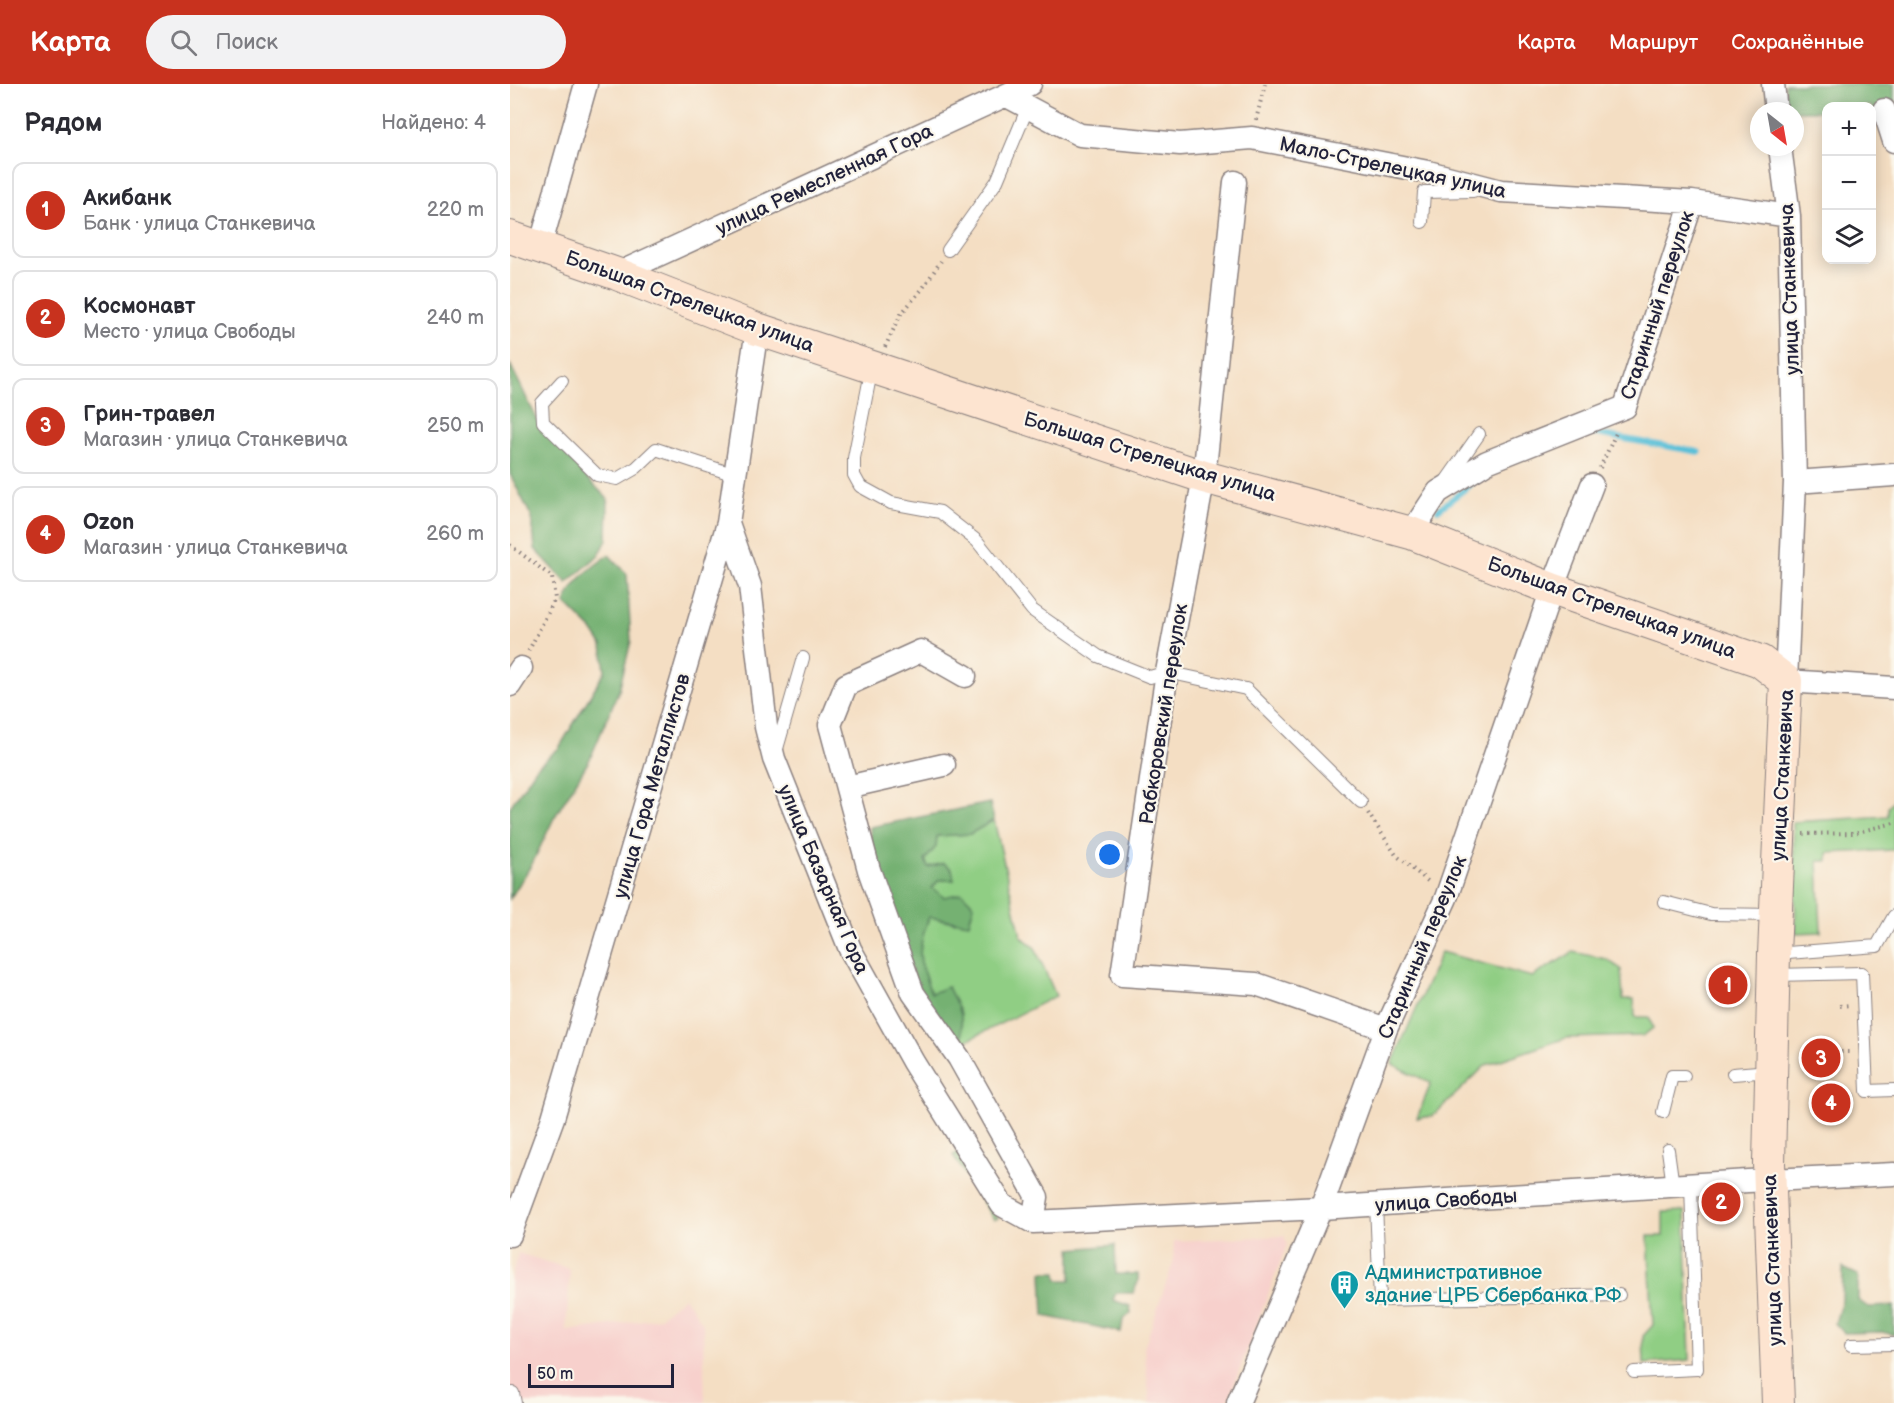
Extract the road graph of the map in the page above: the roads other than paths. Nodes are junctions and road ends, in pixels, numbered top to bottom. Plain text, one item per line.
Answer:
1 (586, 84) edge
2 (1030, 84) edge
3 (1773, 84) edge
4 (1007, 96) junction
5 (1775, 102) edge
6 (1028, 106) junction
7 (1884, 110) dead end
8 (1894, 141) edge
9 (1781, 156) edge
10 (1235, 182) dead end
11 (1501, 191) junction
12 (1692, 202) junction
13 (1789, 216) junction
14 (1422, 222) dead end
15 (510, 237) edge
16 (540, 247) junction
17 (948, 250) road end
18 (617, 274) junction
19 (757, 329) junction
20 (879, 356) junction
21 (562, 381) dead end
22 (1479, 434) dead end
23 (735, 475) junction
24 (1894, 475) edge
25 (1204, 477) junction
26 (1795, 482) junction
27 (1592, 485) road end
28 (1438, 492) junction
29 (728, 523) junction
30 (1411, 533) junction
31 (1552, 589) junction
32 (803, 658) dead end
33 (1167, 672) junction
34 (964, 676) dead end
35 (1786, 681) junction
36 (1894, 688) edge
37 (774, 759) junction
38 (944, 765) dead end
39 (847, 787) junction
40 (1361, 802) road end
41 (1664, 902) dead end
42 (1775, 915) junction
43 (1894, 916) edge
44 (1774, 964) junction
45 (1386, 1029) junction
46 (1771, 1071) junction
47 (1733, 1074) dead end
48 (1684, 1076) dead end
49 (1894, 1090) edge
50 (1663, 1112) dead end
51 (1668, 1150) dead end
52 (1894, 1174) edge
53 (1769, 1180) junction
54 (1682, 1185) junction
55 (1376, 1204) junction
56 (1321, 1208) junction
57 (1033, 1222) junction
58 (510, 1235) edge
59 (1619, 1295) dead end
60 (1894, 1344) edge
61 (1851, 1345) dead end
62 (1634, 1372) dead end
63 (1238, 1403) edge
64 (1778, 1403) edge

1 - 16 street
2 - 4 street, улица Ремесленная Гора
3 - 5 street
4 - 6 street, Мало-Стрелецкая улица
4 - 18 street, улица Ремесленная Гора
6 - 11 street, Мало-Стрелецкая улица
6 - 17 lane
7 - 8 street
9 - 13 street, улица Станкевича
10 - 25 street, Рабкоровский переулок
11 - 12 street, Мало-Стрелецкая улица
11 - 14 lane
12 - 13 street, Мало-Стрелецкая улица
12 - 28 street, Старинный переулок
13 - 26 street, улица Станкевича
15 - 16 street, Большая Стрелецкая улица
16 - 18 street, Большая Стрелецкая улица
18 - 19 street, Большая Стрелецкая улица
19 - 20 street, Большая Стрелецкая улица
19 - 23 street, улица Гора Металлистов
20 - 25 street, Большая Стрелецкая улица
20 - 33 lane
21 - 23 lane
22 - 28 lane
23 - 29 street, улица Гора Металлистов
24 - 26 street
25 - 30 street, Большая Стрелецкая улица
25 - 33 street, Рабкоровский переулок
26 - 35 street, улица Станкевича
27 - 31 street, Старинный переулок
28 - 30 street, Старинный переулок
29 - 37 street, улица Базарная Гора
29 - 58 street, улица Гора Металлистов
30 - 31 street, Большая Стрелецкая улица
31 - 35 street, Большая Стрелецкая улица
31 - 45 street, Старинный переулок
32 - 37 lane
33 - 40 lane
33 - 45 street, Рабкоровский переулок
34 - 39 street, улица Базарная Гора
35 - 36 street
35 - 42 street, улица Станкевича
37 - 57 street, улица Базарная Гора
38 - 39 street
39 - 57 street, улица Базарная Гора
41 - 42 lane
42 - 44 street, улица Станкевича
43 - 44 lane
44 - 46 street, улица Станкевича
44 - 49 lane
45 - 56 street, Старинный переулок
46 - 47 lane
46 - 53 street, улица Станкевича
48 - 50 lane
51 - 54 lane
52 - 53 street, улица Свободы
53 - 54 street, улица Свободы
53 - 64 street, улица Станкевича
54 - 55 street, улица Свободы
54 - 62 lane
55 - 56 street, улица Свободы
55 - 59 lane
56 - 57 street, улица Свободы
56 - 63 street, Старинный переулок
60 - 61 lane

